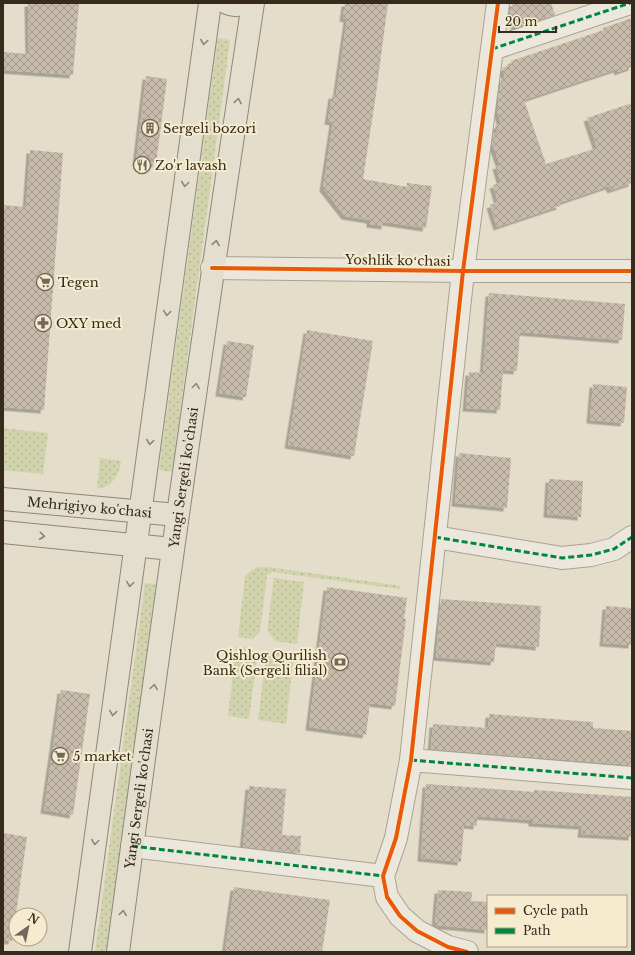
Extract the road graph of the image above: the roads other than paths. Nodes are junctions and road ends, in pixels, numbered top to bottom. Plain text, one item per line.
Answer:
1 (210, 3) edge
2 (227, 3) edge
3 (245, 3) edge
4 (253, 3) edge
5 (498, 3) edge
6 (630, 3) edge
7 (492, 49) junction
8 (212, 268) junction
9 (463, 271) junction
10 (632, 271) edge
11 (3, 499) edge
12 (140, 512) junction
13 (177, 515) junction
14 (632, 531) edge
15 (3, 532) edge
16 (435, 537) junction
17 (632, 537) edge
18 (136, 546) junction
19 (172, 549) junction
20 (410, 760) junction
21 (632, 778) edge
22 (132, 846) junction
23 (383, 876) junction
24 (80, 952) edge
25 (118, 952) edge
26 (467, 952) edge

1 -> 12 main road
2 - 3 main road
8 -> 4 main road, Yangi Sergeli ko'chasi
5 - 7 street
6 - 7 street
7 - 9 street
8 - 9 street, Yoshlik koʻchasi
13 -> 8 main road, Yangi Sergeli ko'chasi
9 - 10 street, Yoshlik koʻchasi
9 - 16 street
11 - 12 main road, Mehrigiyo ko'chasi
12 - 13 main road, Mehrigiyo ko'chasi
12 - 18 main road
13 - 19 main road, Yangi Sergeli ko'chasi
14 - 17 street
15 -> 18 main road
16 - 17 street
16 - 20 street
18 - 19 main road
18 -> 24 main road
22 -> 19 main road, Yangi Sergeli ko'chasi
20 - 21 street
20 - 23 street
22 - 23 street
25 -> 22 main road, Yangi Sergeli ko'chasi
23 - 26 street

